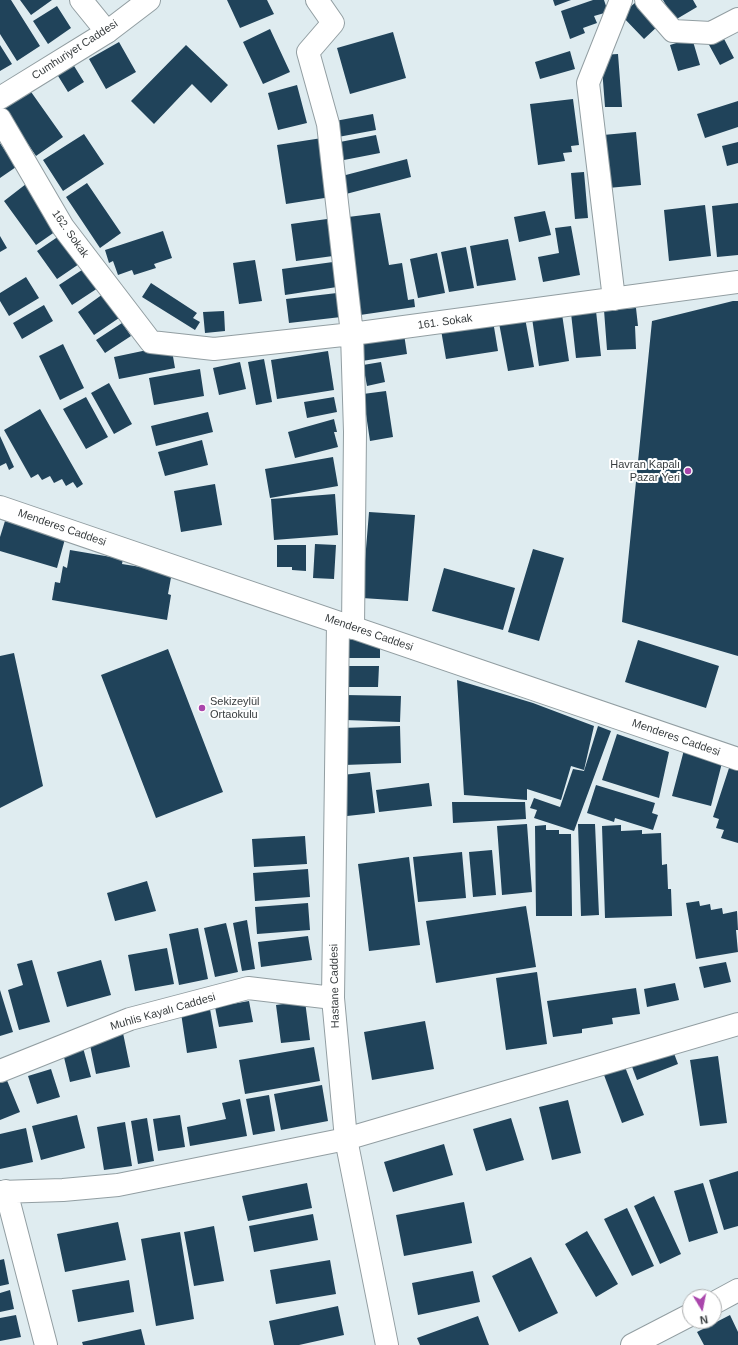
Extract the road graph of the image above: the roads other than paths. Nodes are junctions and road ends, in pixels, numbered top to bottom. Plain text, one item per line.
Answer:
1 (81, 0) edge
2 (149, 0) edge
3 (317, 0) edge
4 (621, 0) edge
5 (646, 0) edge
6 (738, 19) edge
7 (107, 32) junction
8 (0, 98) edge
9 (0, 119) edge
10 (738, 282) edge
11 (614, 299) junction
12 (352, 334) junction
13 (150, 342) joint
14 (0, 507) edge
15 (346, 625) junction
16 (738, 759) edge
17 (333, 998) junction
18 (738, 1024) edge
19 (0, 1071) edge
20 (346, 1139) junction
21 (3, 1191) edge
22 (738, 1290) edge
23 (722, 1299) edge
24 (682, 1319) edge
25 (46, 1345) edge
26 (387, 1345) edge
27 (632, 1345) edge

1 - 7 street
2 - 7 street, Cumhuriyet Caddesi
3 - 12 street, Hastane Caddesi
4 - 11 street
5 - 6 street
7 - 8 street, Cumhuriyet Caddesi
9 - 13 street, 162. Sokak
10 - 11 street, 161. Sokak
11 - 12 street, 161. Sokak
12 - 13 street, 161. Sokak
12 - 15 street, Hastane Caddesi
14 - 15 street, Menderes Caddesi
15 - 16 street, Menderes Caddesi
15 - 17 street, Hastane Caddesi
17 - 19 street, Muhlis Kayalı Caddesi
17 - 20 street, Hastane Caddesi
18 - 20 street
20 - 21 street
20 - 26 street, Hastane Caddesi
21 - 25 street
22 - 23 street
24 - 27 street

